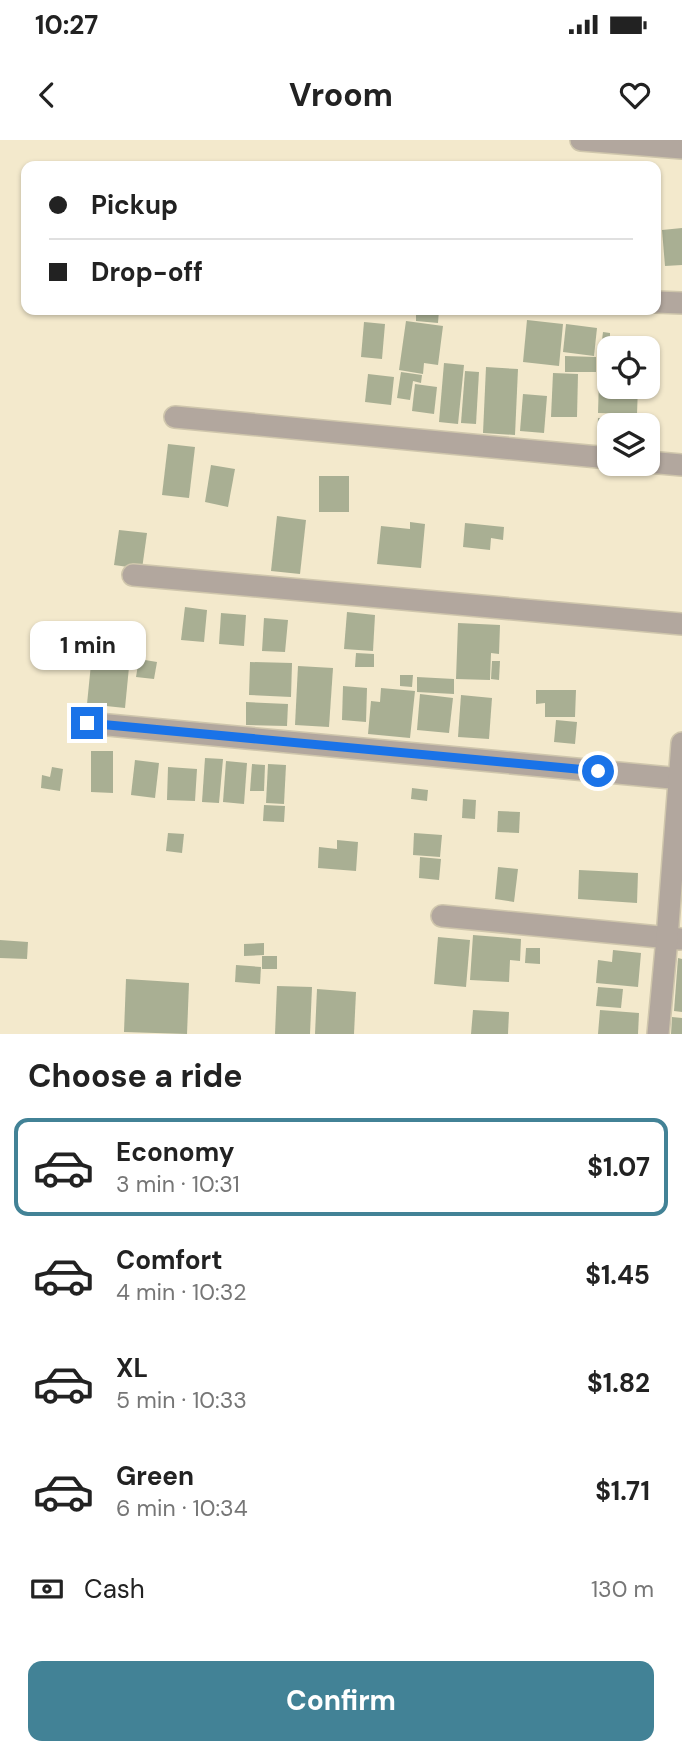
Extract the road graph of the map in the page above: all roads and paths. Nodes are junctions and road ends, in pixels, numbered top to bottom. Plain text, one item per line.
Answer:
1 (581, 140) edge
2 (682, 148) edge
3 (661, 302) edge
4 (682, 303) edge
5 (175, 417) dead end
6 (597, 457) edge
7 (660, 463) edge
8 (682, 465) edge
9 (133, 575) dead end
10 (682, 624) edge
11 (87, 723) dead end
12 (682, 743) edge
13 (681, 779) edge
14 (442, 916) dead end
15 (675, 939) edge
16 (658, 1034) edge

1 - 2 street
3 - 4 street
5 - 6 street
7 - 8 street
9 - 10 street
11 - 13 street
12 - 13 street
13 - 15 street
14 - 15 street
15 - 16 street

